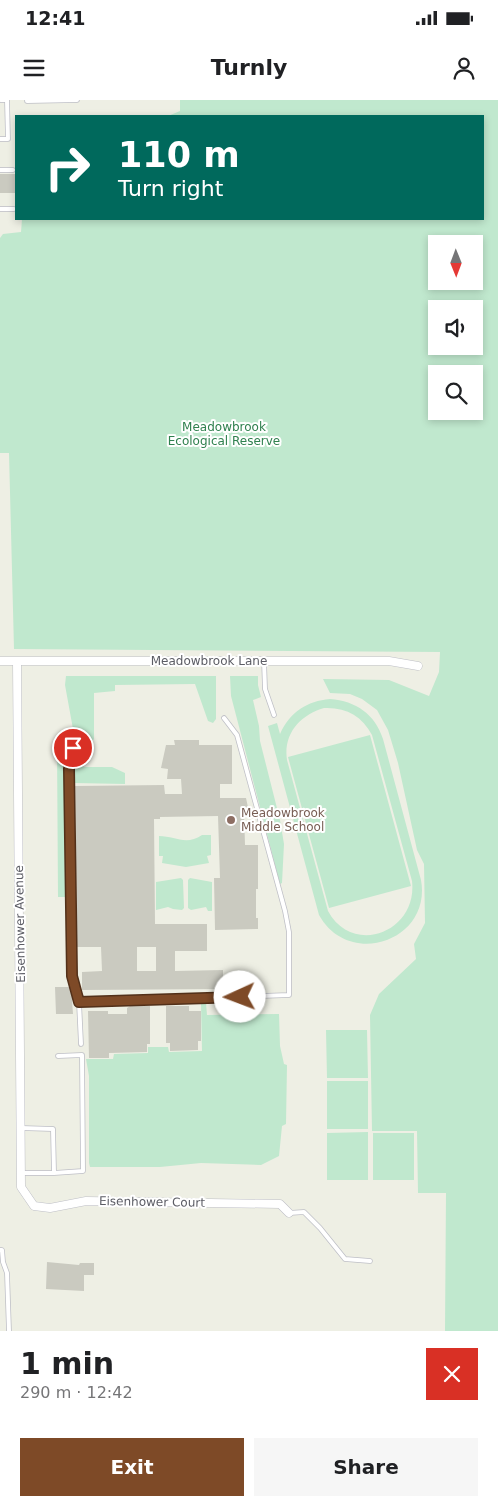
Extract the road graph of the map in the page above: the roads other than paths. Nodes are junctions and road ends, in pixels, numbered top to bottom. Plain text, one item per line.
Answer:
1 (1, 100) edge
2 (77, 100) edge
3 (28, 101) dead end
4 (0, 139) edge
5 (0, 170) edge
6 (13, 170) dead end
7 (0, 209) edge
8 (14, 209) dead end
9 (0, 661) edge
10 (17, 661) junction
11 (264, 661) junction
12 (418, 666) dead end
13 (274, 715) dead end
14 (224, 718) dead end
15 (73, 748) dead end
16 (79, 1002) junction
17 (81, 1044) dead end
18 (58, 1056) dead end
19 (21, 1128) junction
20 (54, 1172) junction
21 (21, 1173) junction
22 (21, 1187) joint
23 (289, 1213) joint
24 (0, 1250) edge
25 (370, 1261) dead end
26 (9, 1331) edge

1 - 4 lane
2 - 3 lane
5 - 6 lane
7 - 8 lane
9 - 10 street, Meadowbrook Lane
10 - 11 street, Meadowbrook Lane
10 - 19 street, Eisenhower Avenue
11 - 12 street, Meadowbrook Lane
11 - 13 lane
14 - 16 lane
15 - 16 lane
16 - 17 lane
18 - 20 lane
19 - 20 lane
19 - 21 street, Eisenhower Avenue
20 - 21 lane
21 - 22 street, Eisenhower Avenue
22 - 23 street, Eisenhower Court
23 - 25 lane
24 - 26 lane

